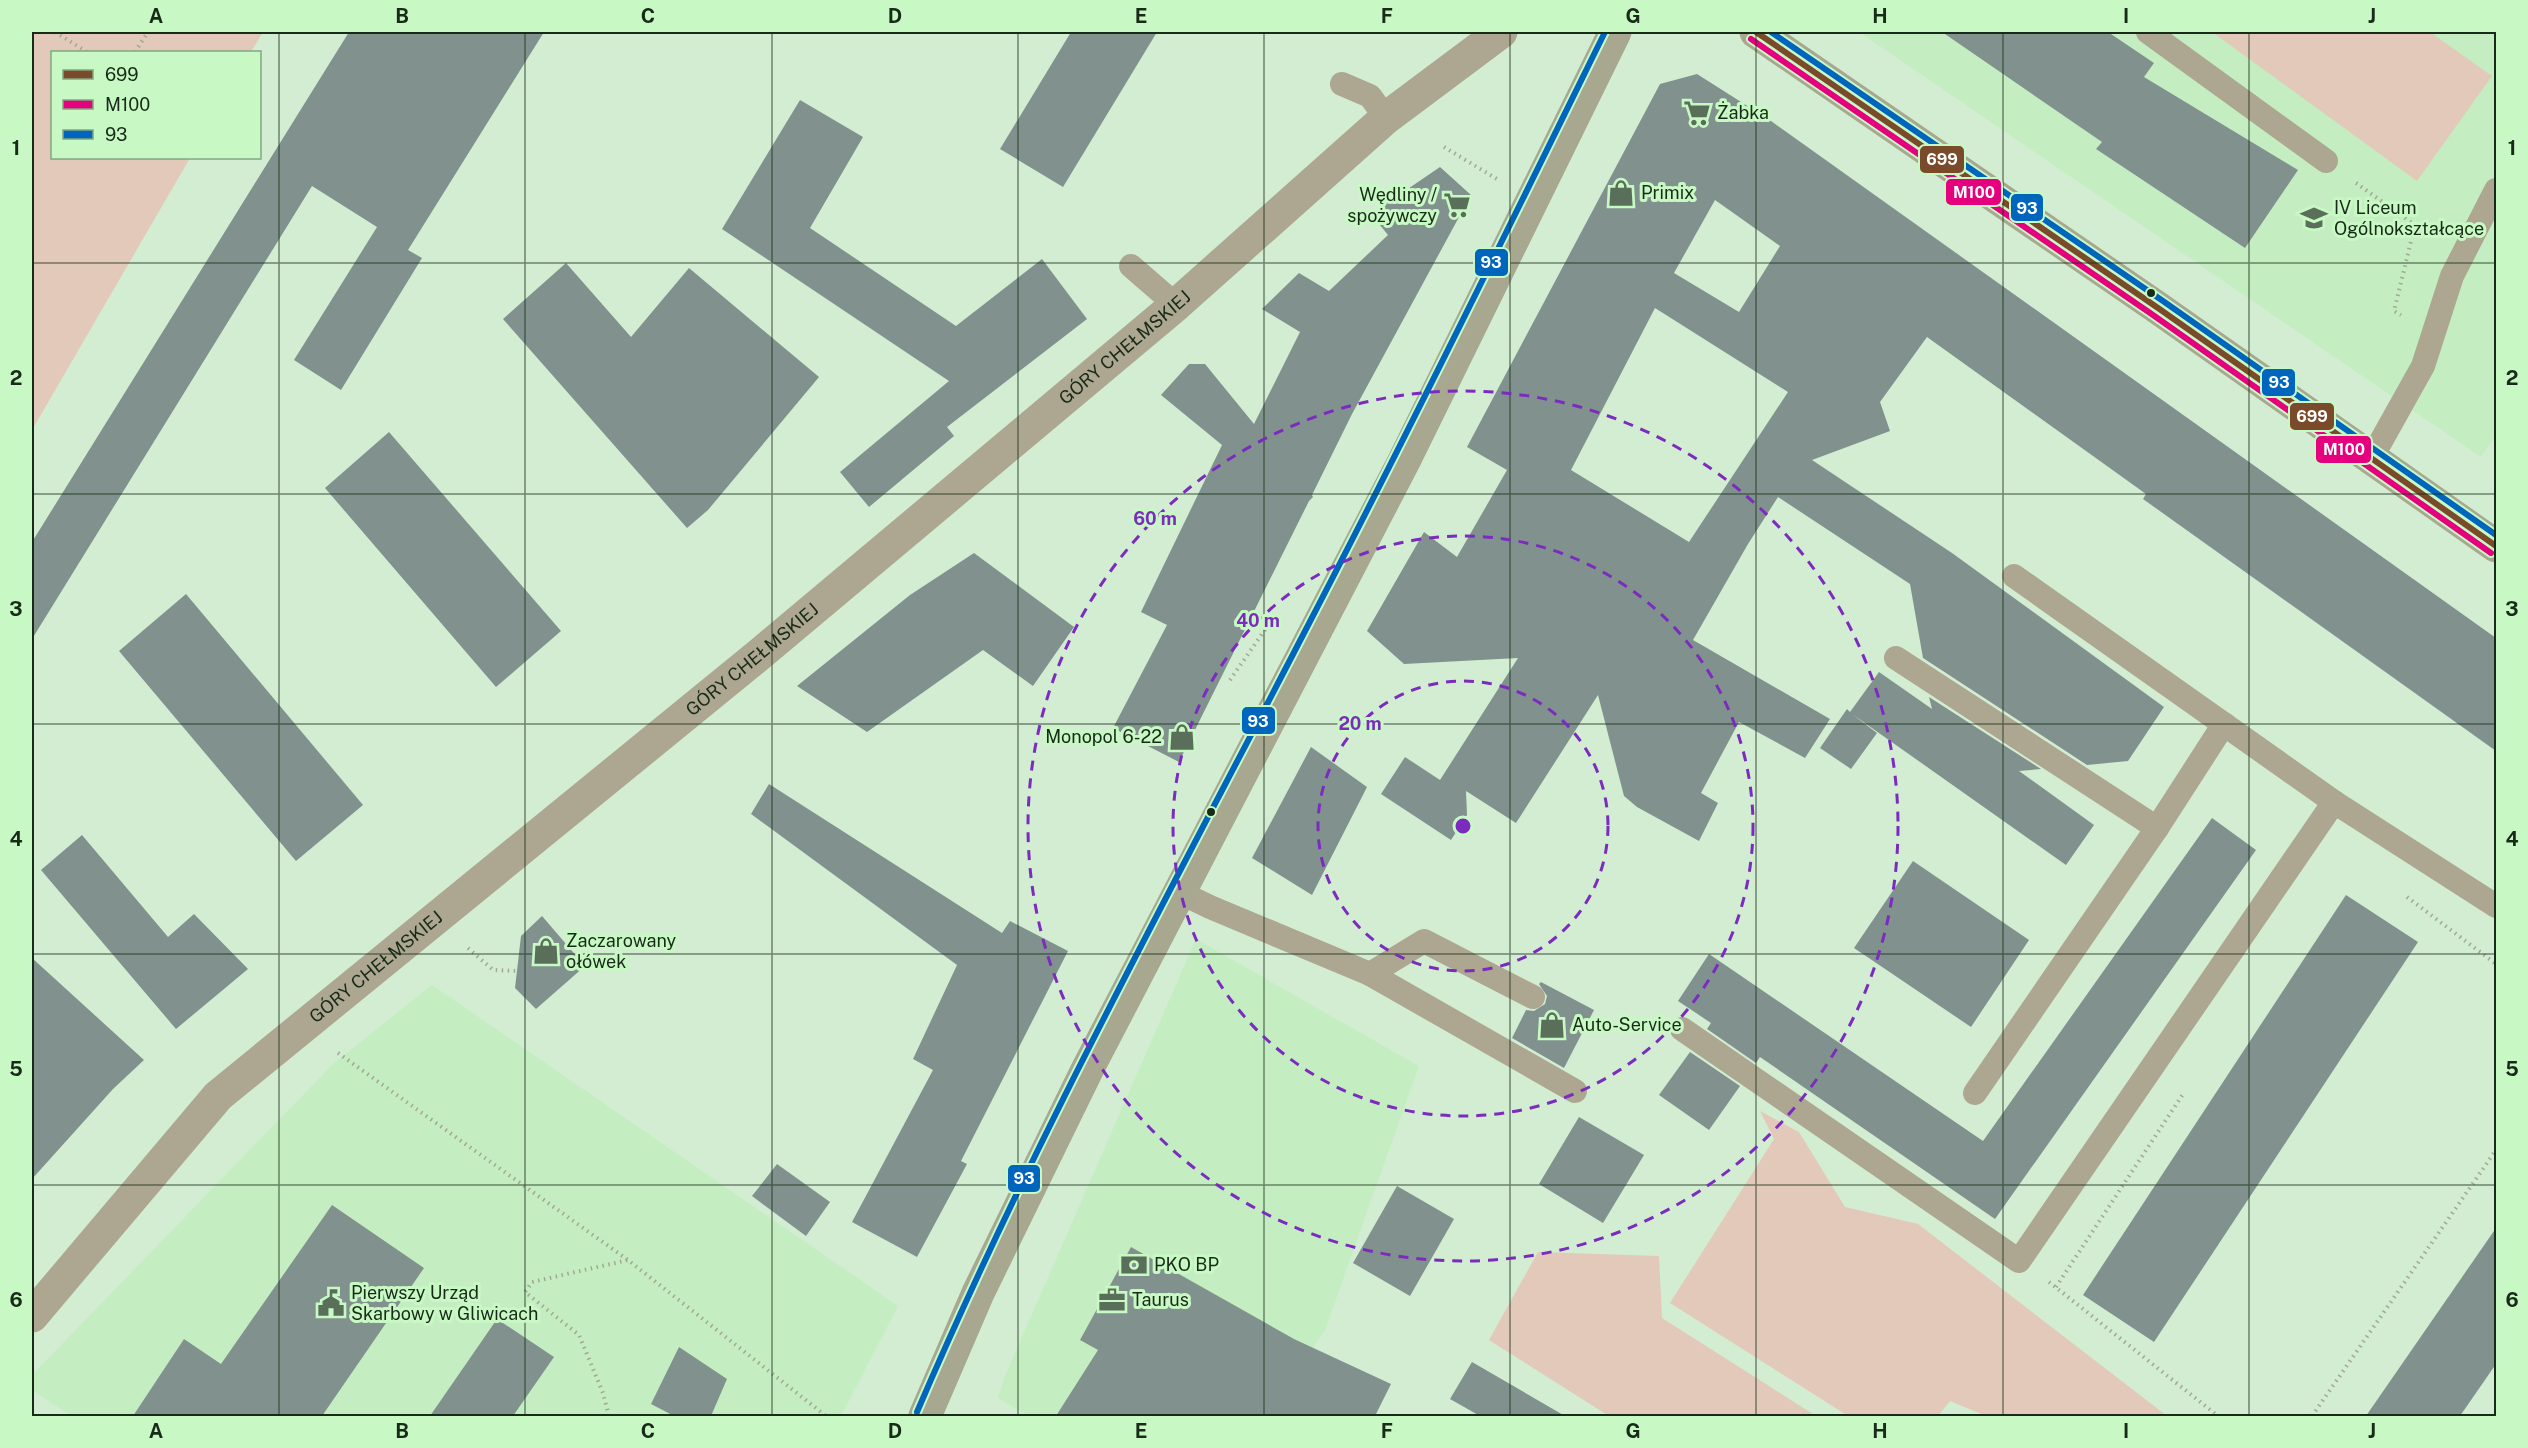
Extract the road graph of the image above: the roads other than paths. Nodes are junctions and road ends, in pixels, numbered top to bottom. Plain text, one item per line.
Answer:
1 (1502, 32) edge
2 (1615, 32) edge
3 (1756, 32) edge
4 (2148, 32) edge
5 (1342, 84) dead end
6 (1386, 118) junction
7 (2326, 161) road end
8 (2496, 190) edge
9 (1131, 266) dead end
10 (1176, 305) junction
11 (2371, 459) junction
12 (2496, 546) edge
13 (2014, 576) dead end
14 (1896, 658) dead end
15 (2224, 724) junction
16 (2334, 802) junction
17 (2157, 828) junction
18 (1181, 893) junction
19 (2496, 906) edge
20 (1370, 974) junction
21 (1533, 997) dead end
22 (1682, 1029) dead end
23 (1575, 1092) dead end
24 (1975, 1093) dead end
25 (32, 1316) edge
26 (925, 1416) edge

1 - 6 street, GÓRY CHEŁMSKIEJ
2 - 18 street
3 - 11 street
4 - 7 lane
5 - 6 lane
6 - 10 street, GÓRY CHEŁMSKIEJ
8 - 11 lane
9 - 10 lane
10 - 25 street, GÓRY CHEŁMSKIEJ
11 - 12 street
13 - 15 lane
14 - 17 lane
15 - 16 lane
15 - 17 lane
16 - 19 lane
16 - 22 lane
17 - 24 lane
18 - 20 lane
18 - 26 street
20 - 21 lane
20 - 23 lane

